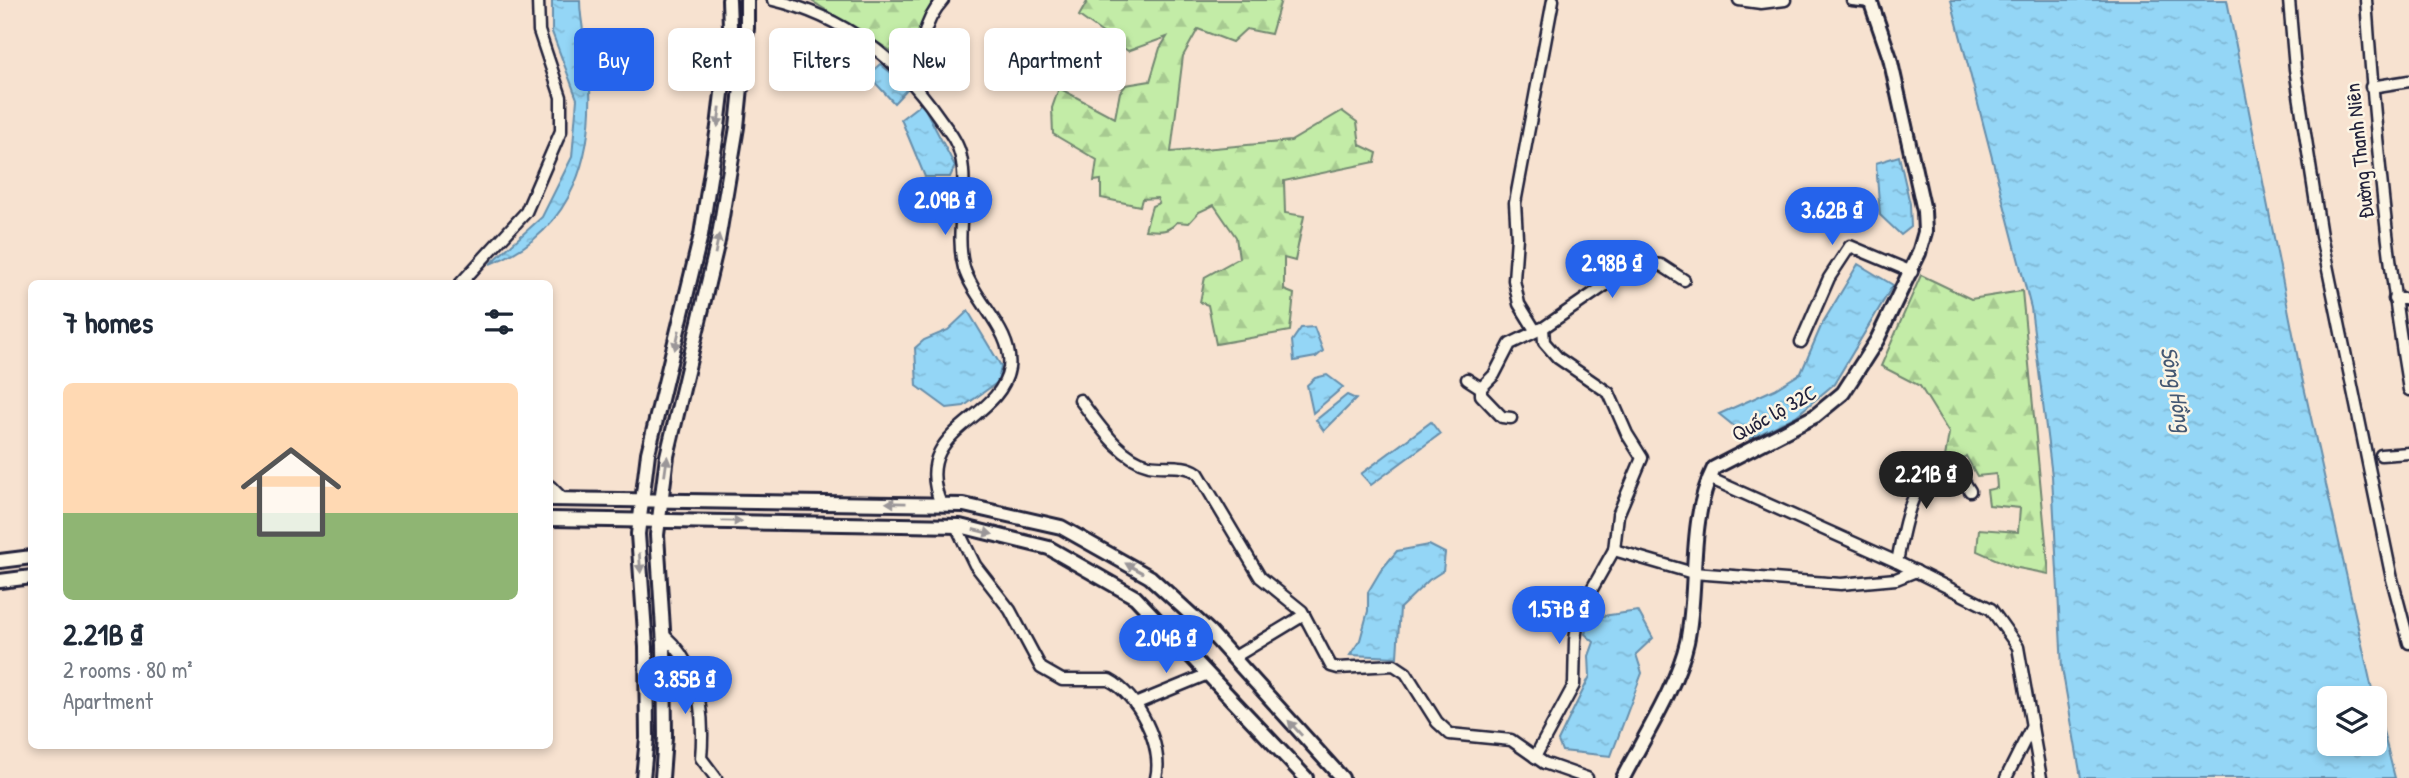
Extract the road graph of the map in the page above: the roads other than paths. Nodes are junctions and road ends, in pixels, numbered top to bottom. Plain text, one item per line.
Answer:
1 (538, 0) edge
2 (729, 0) edge
3 (747, 0) edge
4 (773, 0) edge
5 (943, 0) edge
6 (1553, 0) edge
7 (1740, 0) edge
8 (1785, 0) edge
9 (1852, 0) edge
10 (2289, 0) edge
11 (2366, 0) edge
12 (1870, 1) edge
13 (926, 28) edge
14 (889, 61) edge
15 (2409, 81) edge
16 (2371, 87) junction
17 (922, 91) edge
18 (1912, 272) junction
19 (464, 280) edge
20 (1684, 280) dead end
21 (2394, 299) junction
22 (2409, 299) edge
23 (1543, 328) junction
24 (1801, 342) dead end
25 (1466, 379) dead end
26 (1481, 388) junction
27 (2409, 390) edge
28 (1080, 400) dead end
29 (1511, 418) dead end
30 (2409, 453) edge
31 (2381, 455) dead end
32 (1709, 478) junction
33 (553, 489) edge
34 (1970, 491) dead end
35 (553, 499) edge
36 (563, 499) junction
37 (642, 500) junction
38 (662, 500) junction
39 (941, 504) junction
40 (553, 519) edge
41 (659, 520) junction
42 (639, 521) junction
43 (956, 526) junction
44 (1615, 548) junction
45 (28, 558) edge
46 (0, 561) edge
47 (1897, 562) junction
48 (1916, 571) junction
49 (1693, 573) junction
50 (28, 578) edge
51 (0, 581) edge
52 (1304, 615) junction
53 (664, 635) junction
54 (2409, 643) edge
55 (1233, 658) junction
56 (1209, 674) junction
57 (1135, 704) junction
58 (2032, 726) junction
59 (1535, 757) junction
60 (643, 778) edge
61 (662, 778) edge
62 (716, 778) edge
63 (1156, 778) edge
64 (1306, 778) edge
65 (1342, 778) edge
66 (1587, 778) edge
67 (1623, 778) edge
68 (2006, 778) edge
69 (2041, 778) edge

1 - 19 street
2 -> 37 main road
38 -> 3 main road
4 - 14 street
5 - 13 street
6 - 23 street
7 - 8 street
9 - 12 street
10 - 54 street
11 - 16 street, Đường Thanh Niên
12 - 18 main road, Quốc lộ 32C
15 - 16 street
16 - 21 street, Đường Thanh Niên
17 - 39 street
18 - 24 street
18 - 32 main road, Quốc lộ 32C
20 - 23 street
21 - 22 street
21 - 27 street, Đường Thanh Niên
23 - 26 street
23 - 44 street
25 - 26 street
26 - 29 street
28 - 52 street
30 - 31 street
32 - 47 street
32 - 49 main road
33 - 36 street
34 - 47 street
35 - 36 main road
36 - 37 main road
37 - 38 main road
37 - 42 main road
39 -> 38 main road
38 - 41 main road
55 -> 39 main road
40 - 42 main road
41 - 42 main road
41 -> 43 main road
41 - 53 main road
42 -> 60 main road
43 -> 56 main road
43 - 57 street
44 - 49 street
44 - 59 street
45 - 46 main road
47 - 48 street
48 - 49 street
48 - 58 street
49 - 67 main road
50 - 51 main road
52 - 55 street
52 - 59 street
53 - 61 main road
53 - 62 street
65 -> 55 main road
56 - 57 street
56 - 64 main road
57 - 63 street
58 - 68 street
58 - 69 street
59 - 66 street

